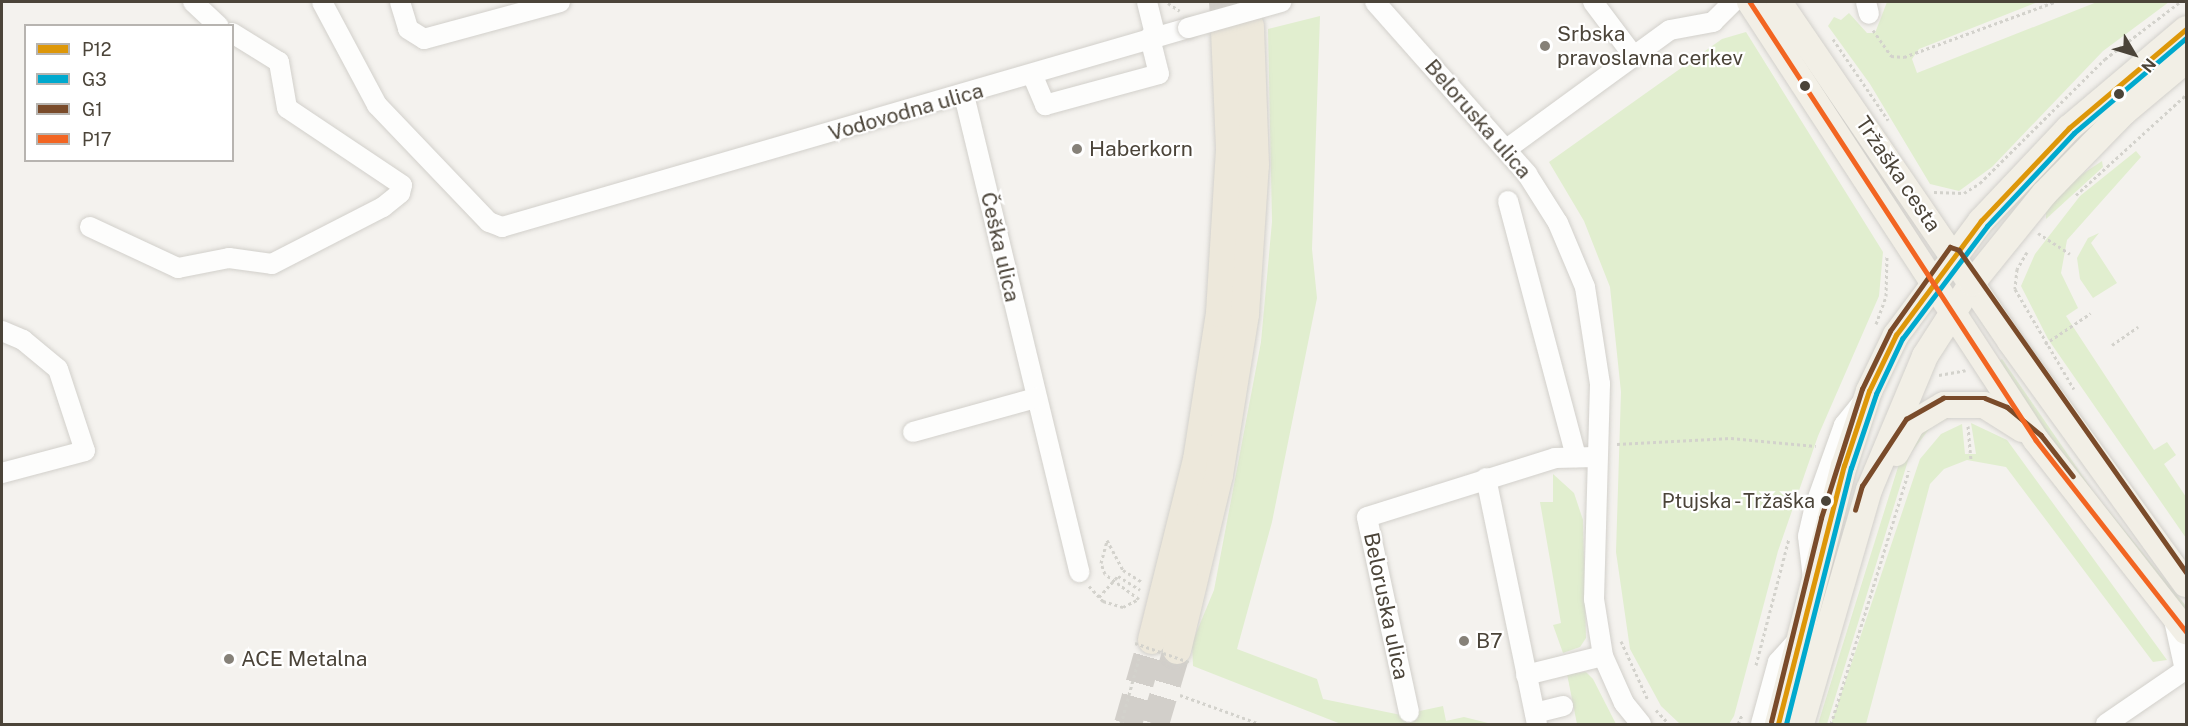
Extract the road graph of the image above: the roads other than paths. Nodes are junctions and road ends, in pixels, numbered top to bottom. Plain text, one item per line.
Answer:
1 (193, 2) edge
2 (322, 2) edge
3 (400, 2) edge
4 (560, 2) edge
5 (1147, 2) edge
6 (1281, 2) edge
7 (1376, 2) edge
8 (1593, 2) edge
9 (1733, 2) edge
10 (1750, 2) edge
11 (1779, 2) edge
12 (217, 24) edge
13 (1238, 29) tunnel mouth
14 (2187, 29) edge
15 (234, 34) edge
16 (1152, 36) junction
17 (1633, 55) junction
18 (2187, 60) edge
19 (1032, 74) junction
20 (964, 95) junction
21 (1508, 148) junction
22 (1508, 201) dead end
23 (90, 227) dead end
24 (1953, 254) junction
25 (1972, 283) junction
26 (1933, 284) junction
27 (1952, 313) junction
28 (2, 331) edge
29 (1036, 398) junction
30 (913, 432) dead end
31 (2036, 440) junction
32 (1576, 457) junction
33 (1596, 457) junction
34 (2, 473) edge
35 (1486, 478) junction
36 (1869, 490) junction
37 (1079, 572) road end
38 (2186, 582) edge
39 (2179, 622) edge
40 (1797, 641) junction
41 (1158, 646) tunnel mouth
42 (1603, 656) junction
43 (2186, 670) edge
44 (1526, 675) junction
45 (1563, 706) dead end
46 (1409, 712) dead end
47 (1536, 719) edge
48 (1641, 724) edge
49 (1761, 724) edge
50 (1778, 724) edge
51 (1801, 724) edge
52 (2106, 724) edge

1 - 12 street
2 - 20 street, Vodovodna ulica
3 - 4 street
5 - 16 street
6 - 16 street, Vodovodna ulica, bridge
7 - 21 street, Beloruska ulica
8 - 17 street
9 - 17 street
10 - 26 main road, Tržaška cesta
11 - 24 main road, Tržaška cesta
13 - 41 highway
14 - 24 main road
15 - 23 street
16 - 19 street, Vodovodna ulica
16 - 19 street
17 - 21 street
18 - 25 main road
19 - 20 street, Vodovodna ulica
20 - 29 street, Češka ulica
21 - 33 street, Beloruska ulica
22 - 32 street, Beloruska ulica
24 - 25 main road, Tržaška cesta
24 - 26 main road
25 - 27 main road
25 - 38 main road, Tržaška cesta
26 - 27 main road, Tržaška cesta
26 - 40 main road
27 - 31 main road, Tržaška cesta
27 - 36 main road
28 - 34 street
29 - 30 street
29 - 37 street, Češka ulica
31 - 36 main road
31 - 39 main road, Tržaška cesta
32 - 33 street, Beloruska ulica
32 - 35 street, Beloruska ulica
33 - 42 street, Beloruska ulica
35 - 44 street
35 - 46 street, Beloruska ulica
36 - 51 main road
39 - 43 street
40 - 49 street
40 - 50 main road
42 - 44 street
42 - 48 street, Beloruska ulica
43 - 52 street
44 - 47 street
45 - 47 street

